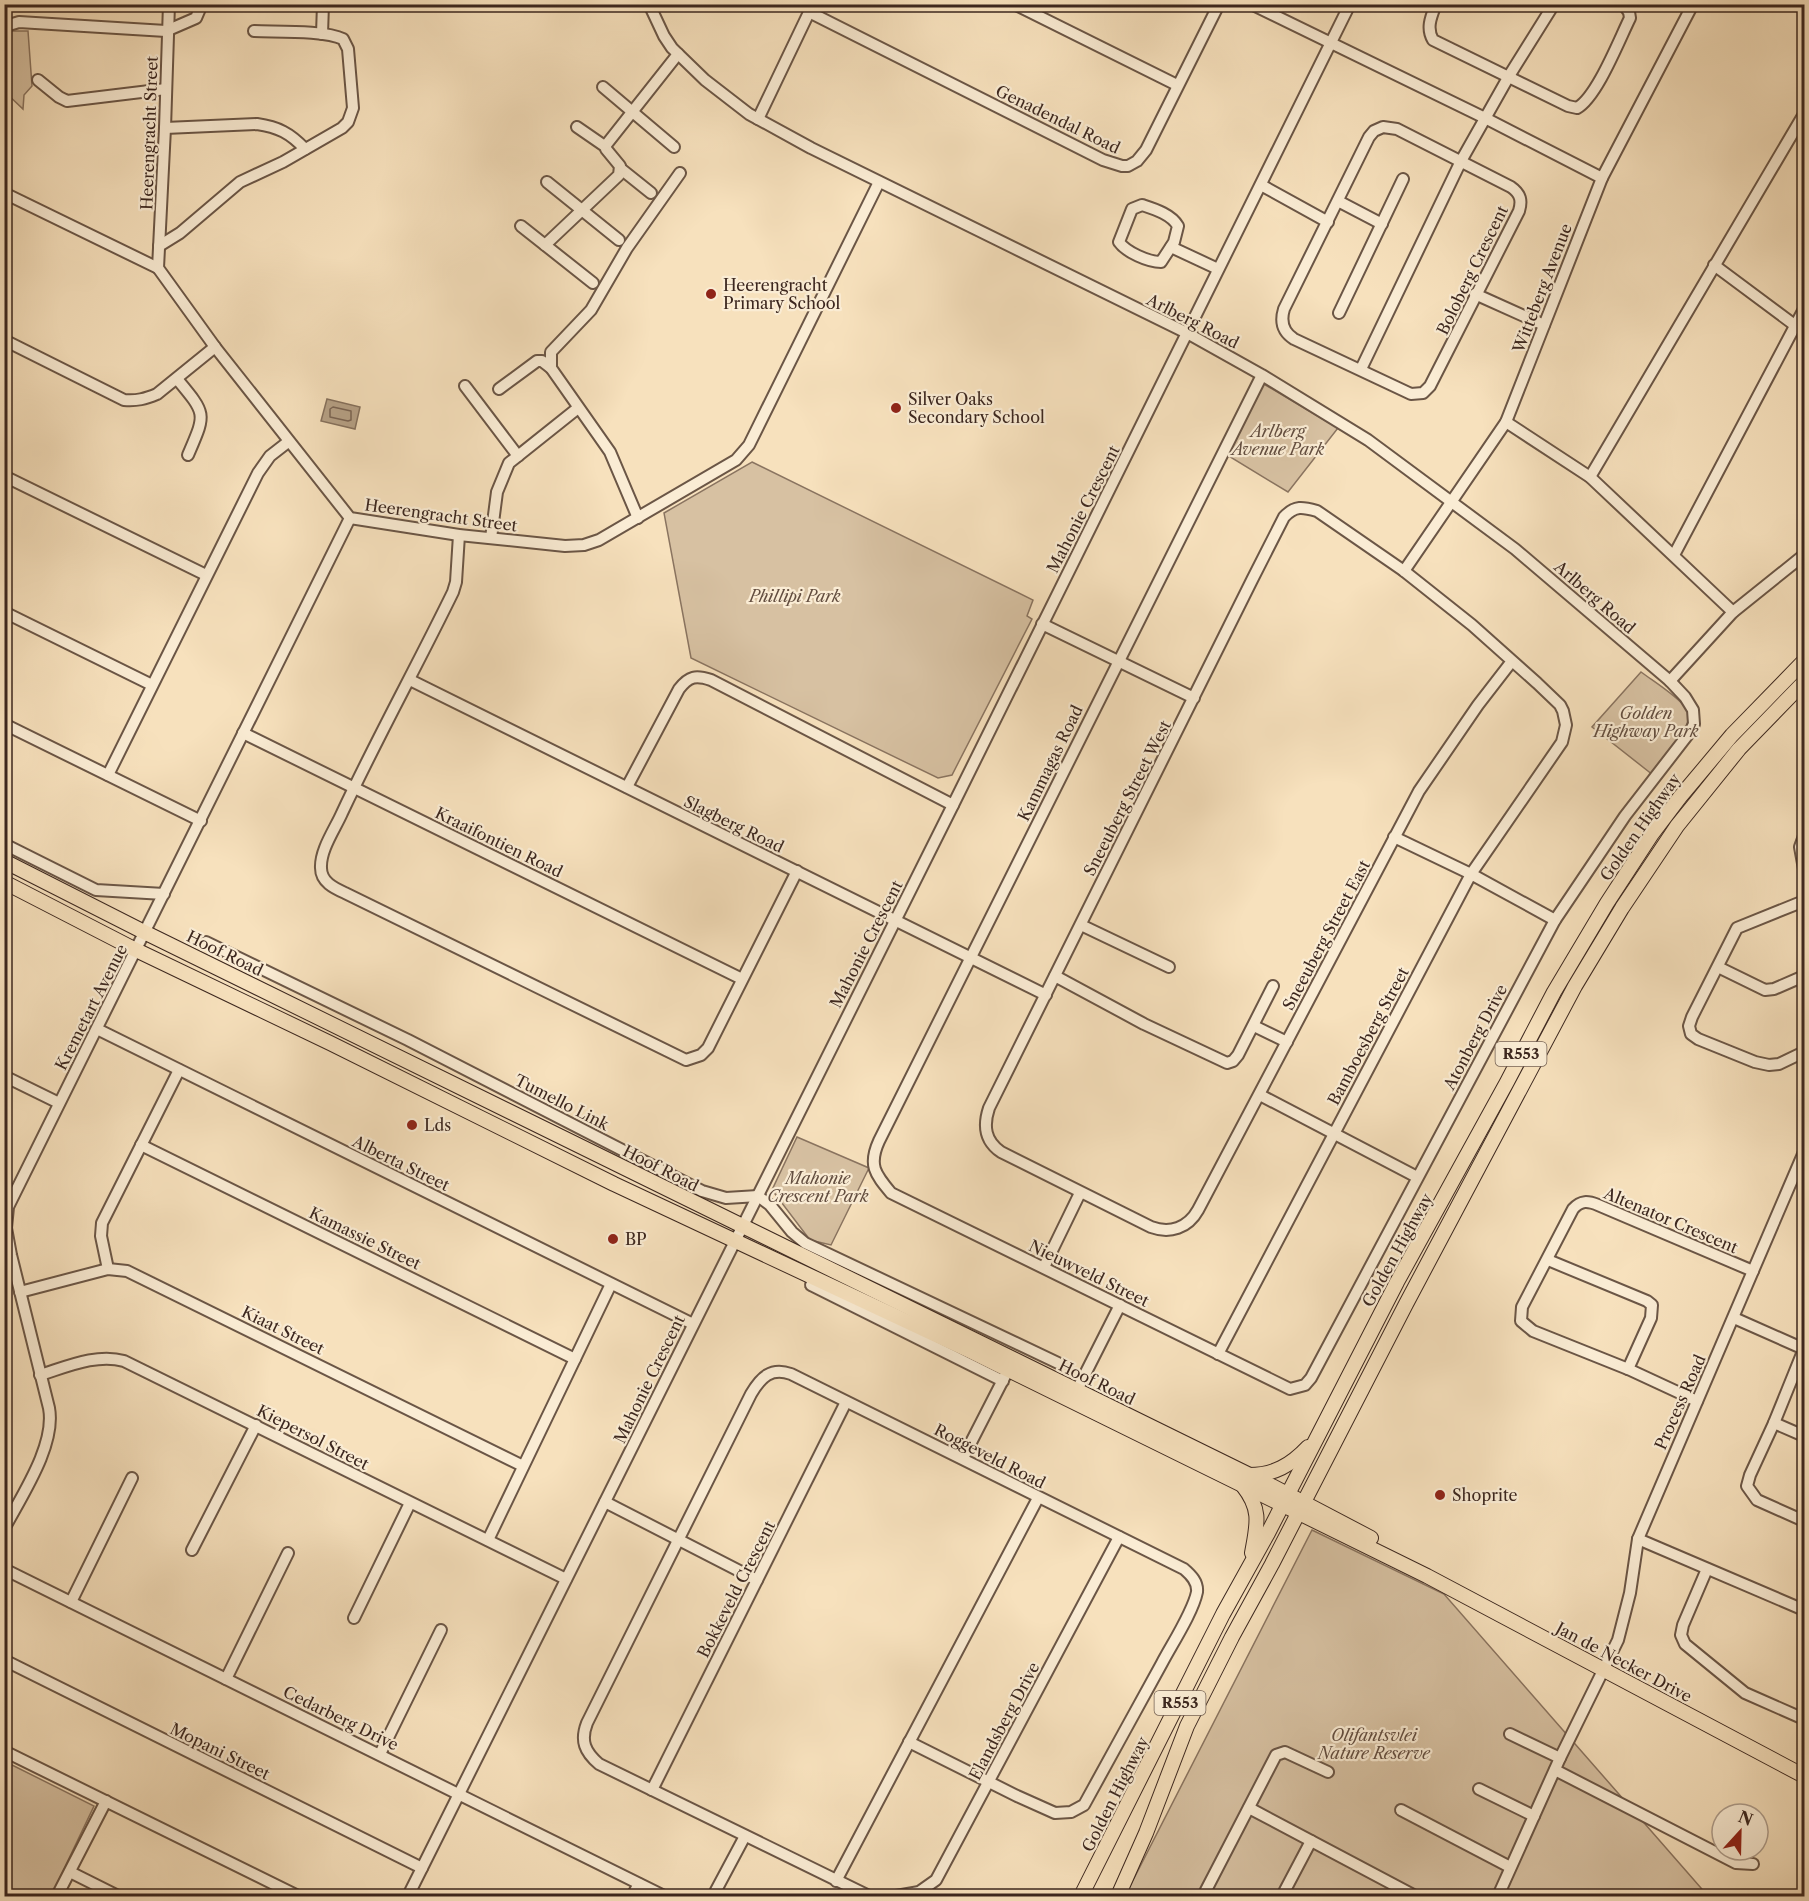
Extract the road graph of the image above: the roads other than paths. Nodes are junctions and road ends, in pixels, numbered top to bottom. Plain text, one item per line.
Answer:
1 (169, 4) edge
2 (202, 4) edge
3 (323, 4) edge
4 (650, 4) edge
5 (1014, 4) edge
6 (1219, 4) edge
7 (1251, 4) edge
8 (1350, 4) edge
9 (1436, 4) edge
10 (1554, 4) edge
11 (1623, 4) edge
12 (1693, 4) edge
13 (1799, 4) edge
14 (811, 8) edge
15 (1804, 11) edge
16 (4, 28) edge
17 (166, 31) junction
18 (254, 31) dead end
19 (322, 34) junction
20 (1330, 43) junction
21 (678, 54) junction
22 (1509, 76) junction
23 (38, 80) dead end
24 (1177, 86) junction
25 (603, 87) dead end
26 (165, 89) junction
27 (633, 112) junction
28 (1804, 114) edge
29 (1485, 117) junction
30 (758, 119) junction
31 (577, 127) dead end
32 (165, 128) junction
33 (606, 147) junction
34 (674, 147) dead end
35 (305, 149) junction
36 (1461, 161) junction
37 (621, 169) junction
38 (680, 173) dead end
39 (1602, 178) junction
40 (1403, 179) dead end
41 (547, 182) dead end
42 (879, 182) junction
43 (1261, 185) junction
44 (4, 193) edge
45 (651, 193) dead end
46 (1338, 201) junction
47 (582, 210) junction
48 (1328, 222) junction
49 (1382, 224) junction
50 (521, 226) dead end
51 (619, 240) dead end
52 (545, 245) junction
53 (159, 246) junction
54 (1171, 247) junction
55 (1714, 265) junction
56 (158, 268) junction
57 (1218, 269) junction
58 (593, 283) dead end
59 (1475, 294) junction
60 (1804, 309) edge
61 (1339, 313) dead end
62 (1544, 325) junction
63 (1800, 328) edge
64 (1187, 333) junction
65 (4, 340) edge
66 (215, 347) junction
67 (551, 368) junction
68 (1361, 369) junction
69 (1262, 375) junction
70 (177, 379) junction
71 (465, 386) dead end
72 (499, 389) dead end
73 (578, 408) junction
74 (1506, 422) junction
75 (288, 442) junction
76 (188, 455) dead end
77 (518, 456) junction
78 (4, 476) edge
79 (1590, 477) junction
80 (1453, 502) junction
81 (350, 518) junction
82 (638, 518) junction
83 (459, 535) junction
84 (491, 538) junction
85 (1674, 555) junction
86 (1804, 555) edge
87 (1404, 571) junction
88 (206, 575) junction
89 (4, 612) edge
90 (1733, 612) junction
91 (1042, 624) junction
92 (1512, 661) junction
93 (1804, 661) edge
94 (1118, 662) junction
95 (410, 680) junction
96 (1670, 681) junction
97 (1804, 681) edge
98 (152, 685) junction
99 (1194, 698) junction
100 (1694, 715) joint
101 (4, 724) edge
102 (243, 733) junction
103 (108, 775) junction
104 (627, 787) junction
105 (354, 788) junction
106 (953, 805) junction
107 (201, 821) junction
108 (1804, 836) edge
109 (1394, 837) junction
110 (4, 844) edge
111 (4, 861) edge
112 (1804, 869) edge
113 (797, 871) junction
114 (1470, 874) junction
115 (4, 882) edge
116 (164, 894) junction
117 (1804, 901) edge
118 (894, 920) junction
119 (1555, 920) junction
120 (1081, 925) junction
121 (144, 932) junction
122 (206, 942) dead end
123 (136, 950) junction
124 (970, 957) junction
125 (1169, 967) dead end
126 (1718, 967) junction
127 (1055, 976) junction
128 (1804, 976) edge
129 (742, 979) junction
130 (1273, 986) dead end
131 (1046, 995) junction
132 (1254, 1026) junction
133 (97, 1029) junction
134 (1287, 1042) junction
135 (1804, 1052) edge
136 (179, 1070) junction
137 (4, 1076) edge
138 (1260, 1095) junction
139 (59, 1103) junction
140 (1334, 1133) junction
141 (141, 1145) junction
142 (1804, 1152) edge
143 (874, 1167) joint
144 (1417, 1177) junction
145 (1080, 1193) junction
146 (758, 1197) junction
147 (742, 1227) junction
148 (734, 1242) junction
149 (1548, 1260) junction
150 (1044, 1267) junction
151 (108, 1269) junction
152 (1753, 1271) junction
153 (611, 1284) junction
154 (811, 1285) dead end
155 (20, 1292) junction
156 (1120, 1305) junction
157 (1734, 1318) junction
158 (693, 1324) junction
159 (1804, 1349) edge
160 (1218, 1354) junction
161 (575, 1359) junction
162 (1058, 1364) dead end
163 (1628, 1369) junction
164 (1008, 1370) junction
165 (40, 1375) junction
166 (1302, 1386) joint
167 (1074, 1395) junction
168 (1697, 1401) junction
169 (846, 1402) junction
170 (1774, 1424) junction
171 (256, 1425) junction
172 (1804, 1436) edge
173 (1316, 1438) junction
174 (963, 1458) junction
175 (523, 1466) junction
176 (132, 1478) dead end
177 (1244, 1480) junction
178 (1038, 1497) junction
179 (1286, 1500) junction
180 (605, 1502) junction
181 (410, 1503) junction
182 (1301, 1507) junction
183 (1804, 1521) edge
184 (4, 1529) edge
185 (1119, 1537) junction
186 (678, 1539) junction
187 (1638, 1539) junction
188 (488, 1540) junction
189 (192, 1550) dead end
190 (288, 1553) dead end
191 (1250, 1564) junction
192 (4, 1569) edge
193 (1707, 1569) junction
194 (566, 1579) junction
195 (758, 1580) junction
196 (71, 1602) junction
197 (1804, 1610) edge
198 (354, 1618) dead end
199 (441, 1630) dead end
200 (4, 1660) edge
201 (1604, 1670) junction
202 (226, 1679) junction
203 (1804, 1719) edge
204 (1510, 1734) dead end
205 (909, 1742) junction
206 (4, 1751) edge
207 (380, 1754) junction
208 (1560, 1758) junction
209 (1555, 1770) junction
210 (1328, 1772) dead end
211 (1804, 1776) edge
212 (989, 1782) junction
213 (1479, 1789) dead end
214 (652, 1790) junction
215 (459, 1794) junction
216 (106, 1801) junction
217 (1249, 1808) junction
218 (1401, 1810) dead end
219 (1534, 1816) junction
220 (745, 1836) junction
221 (1311, 1841) junction
222 (1753, 1864) dead end
223 (1510, 1867) junction
224 (422, 1868) junction
225 (70, 1872) junction
226 (836, 1881) junction
227 (639, 1884) junction
228 (57, 1896) edge
229 (118, 1896) edge
230 (298, 1896) edge
231 (408, 1896) edge
232 (632, 1896) edge
233 (664, 1896) edge
234 (713, 1896) edge
235 (869, 1896) edge
236 (904, 1896) edge
237 (1081, 1896) edge
238 (1118, 1896) edge
239 (1203, 1896) edge
240 (1282, 1896) edge
241 (1415, 1896) edge
242 (1498, 1896) edge

1 - 17 street, Heerengracht Street
2 - 17 street
3 - 19 street
4 - 21 street, Arlberg Road
5 - 24 street
6 - 24 street, Genadendal Road
7 - 20 street
8 - 20 street, Mahonie Crescent
9 - 22 street
10 - 22 street
11 - 22 street
12 - 39 street, Witteberg Avenue
13 - 15 street
14 - 24 street, Genadendal Road
14 - 30 street
16 - 17 street
17 - 26 street, Heerengracht Street
18 - 19 street
19 - 35 street
20 - 29 street
20 - 43 street, Mahonie Crescent
21 - 27 street
21 - 30 street, Arlberg Road
22 - 29 street
23 - 26 street
25 - 27 street
26 - 32 street, Heerengracht Street
27 - 33 street
27 - 34 street
28 - 55 street
29 - 36 street
29 - 39 street
30 - 42 street, Arlberg Road
31 - 33 street
32 - 35 street
32 - 53 street, Heerengracht Street
33 - 37 street
35 - 53 street
36 - 46 street, Boloberg Crescent
36 - 59 street, Boloberg Crescent
36 - 68 street
37 - 45 street
37 - 47 street
38 - 67 street
39 - 62 street, Witteberg Avenue
40 - 49 street
41 - 47 street
42 - 64 street, Arlberg Road
42 - 82 street, Heerengracht Street
43 - 48 street
43 - 57 street, Mahonie Crescent
44 - 56 street
46 - 48 street, Boloberg Crescent
46 - 49 street
47 - 51 street
47 - 52 street
48 - 68 street, Boloberg Crescent
49 - 61 street
50 - 52 street
52 - 58 street
53 - 56 street, Heerengracht Street
54 - 54 street
54 - 57 street
55 - 63 street
55 - 79 street
56 - 66 street, Heerengracht Street
57 - 64 street, Mahonie Crescent
59 - 62 street
59 - 68 street, Boloberg Crescent
60 - 63 street
62 - 74 street, Witteberg Avenue
63 - 85 street
64 - 69 street, Arlberg Road
64 - 91 street, Mahonie Crescent
65 - 70 street
66 - 70 street
66 - 75 street, Heerengracht Street
67 - 72 street
67 - 73 street
69 - 80 street, Arlberg Road
69 - 94 street, Kammagas Road
70 - 76 street
71 - 77 street
73 - 77 street
73 - 82 street
74 - 79 street
74 - 80 street, Witteberg Avenue
75 - 81 street, Heerengracht Street
75 - 88 street
77 - 84 street
78 - 88 street
79 - 85 street
80 - 87 street, Witteberg Avenue
80 - 96 street, Arlberg Road
81 - 83 street, Heerengracht Street
81 - 102 street, Kremetart Avenue
82 - 84 street, Heerengracht Street
83 - 84 street, Heerengracht Street
83 - 95 street
85 - 90 street
86 - 90 street
87 - 92 street
87 - 99 street, Sneeuberg Street West
88 - 98 street
89 - 98 street
90 - 96 street
91 - 94 street
91 - 106 street, Mahonie Crescent
92 - 109 street, Sneeuberg Street East
92 - 114 street, Bamboesberg Street
93 - 173 main road, Golden Highway / R553
94 - 99 street
94 - 124 street, Kammagas Road
95 - 104 street, Slagberg Road
95 - 105 street
96 - 100 street, Arlberg Road
97 - 182 main road, Golden Highway / R553
98 - 103 street
99 - 120 street, Sneeuberg Street West
100 - 119 street, Atonberg Drive
101 - 103 street
102 - 105 street, Kraaifontien Road
102 - 107 street, Kremetart Avenue
103 - 107 street
104 - 106 street
104 - 113 street, Slagberg Road
105 - 129 street, Kraaifontien Road
105 - 129 street
106 - 118 street, Mahonie Crescent
107 - 116 street, Kremetart Avenue
108 - 112 street
109 - 114 street
109 - 134 street, Sneeuberg Street East
110 - 116 street
111 - 121 main road, Hoof Road
113 - 118 street, Slagberg Road
113 - 129 street
114 - 119 street
114 - 140 street, Bamboesberg Street
115 - 123 main road, Hoof Road
116 - 121 street, Kremetart Avenue
117 - 126 street
118 - 124 street, Slagberg Road
118 - 146 street, Mahonie Crescent
119 - 144 street, Atonberg Drive
120 - 125 street
120 - 127 street, Sneeuberg Street West
121 - 123 street, Kremetart Avenue
121 - 147 main road, Hoof Road
122 - 146 street, Tumello Link
123 - 133 street, Kremetart Avenue
123 - 148 main road, Hoof Road
124 - 131 street, Slagberg Road
124 - 143 street, Kammagas Road
126 - 128 street
126 - 135 street
127 - 131 street, Sneeuberg Street West
127 - 132 street
130 - 132 street
131 - 145 street, Sneeuberg Street West
132 - 134 street
133 - 136 street, Alberta Street
133 - 139 street, Kremetart Avenue
134 - 138 street, Sneeuberg Street East
136 - 141 street
136 - 153 street, Alberta Street
137 - 139 street
138 - 140 street
138 - 145 street, Sneeuberg Street East
139 - 155 street, Kremetart Avenue
140 - 144 street
140 - 160 street, Bamboesberg Street
141 - 151 street
141 - 161 street, Kamassie Street
142 - 152 street, Process Road
143 - 150 street, Nieuwveld Street
144 - 166 street, Atonberg Drive
145 - 150 street
146 - 147 street, Mahonie Crescent
146 - 162 street
147 - 148 street, Mahonie Crescent
147 - 164 main road, Hoof Road
148 - 158 street, Mahonie Crescent
148 - 164 main road, Hoof Road
149 - 152 street, Altenator Crescent
149 - 163 street
149 - 163 street, Altenator Crescent
150 - 156 street, Nieuwveld Street
151 - 155 street, Kiaat Street
151 - 175 street, Kiaat Street
152 - 157 street, Process Road
153 - 158 street, Alberta Street
153 - 161 street
154 - 164 street
155 - 165 street, Kremetart Avenue
156 - 160 street, Nieuwveld Street
156 - 167 street
157 - 159 street
157 - 168 street, Process Road
158 - 180 street, Mahonie Crescent
159 - 170 street
160 - 166 street, Nieuwveld Street
161 - 175 street
163 - 168 street, Altenator Crescent
164 - 167 main road, Hoof Road
164 - 174 street
165 - 171 street, Kiepersol Street
165 - 184 street, Kremetart Avenue
167 - 177 main road, Hoof Road
168 - 187 street, Process Road
169 - 174 street, Roggeveld Road
169 - 186 street, Roggeveld Road
169 - 195 street, Bokkeveld Crescent
170 - 172 street
170 - 183 street
171 - 181 street, Kiepersol Street
171 - 189 street
173 - 177 main road
173 - 179 main road, Golden Highway / R553
174 - 178 street, Roggeveld Road
175 - 188 street
176 - 196 street
177 - 179 main road, Hoof Road
177 - 191 main road
178 - 185 street, Roggeveld Road
178 - 205 street
179 - 182 main road, Hoof Road
179 - 191 main road, Golden Highway / R553
180 - 186 street
180 - 194 street, Mahonie Crescent
181 - 188 street, Kiepersol Street
181 - 198 street
182 - 201 main road, Jan de Necker Drive
182 - 238 main road, Golden Highway / R553
185 - 212 street, Elandsberg Drive
185 - 212 street, Roggeveld Road
186 - 195 street
186 - 214 street
187 - 193 street
187 - 201 street, Process Road
188 - 194 street, Kiepersol Street
190 - 202 street
191 - 237 main road, Golden Highway / R553
192 - 196 street, Cedarberg Drive
193 - 197 street
193 - 203 street
194 - 215 street, Mahonie Crescent
195 - 214 street, Bokkeveld Crescent
196 - 202 street, Cedarberg Drive
199 - 207 street
200 - 224 street, Mopani Street
201 - 208 street, Process Road
201 - 211 main road, Jan de Necker Drive
202 - 207 street, Cedarberg Drive
204 - 208 street
205 - 212 street
205 - 226 street
206 - 216 street
207 - 215 street, Cedarberg Drive
208 - 209 street, Process Road
209 - 219 street, Process Road
209 - 222 street
210 - 217 street
212 - 236 street, Elandsberg Drive
213 - 219 street
214 - 220 street
215 - 224 street, Mahonie Crescent
215 - 227 street, Cedarberg Drive
216 - 225 street
216 - 230 street
217 - 221 street
217 - 239 street
218 - 223 street
219 - 223 street, Process Road
220 - 226 street
220 - 234 street
221 - 240 street
221 - 241 street
223 - 242 street, Process Road
224 - 231 street, Mahonie Crescent
225 - 228 street
225 - 229 street
226 - 235 street
227 - 232 street
227 - 233 street, Cedarberg Drive

